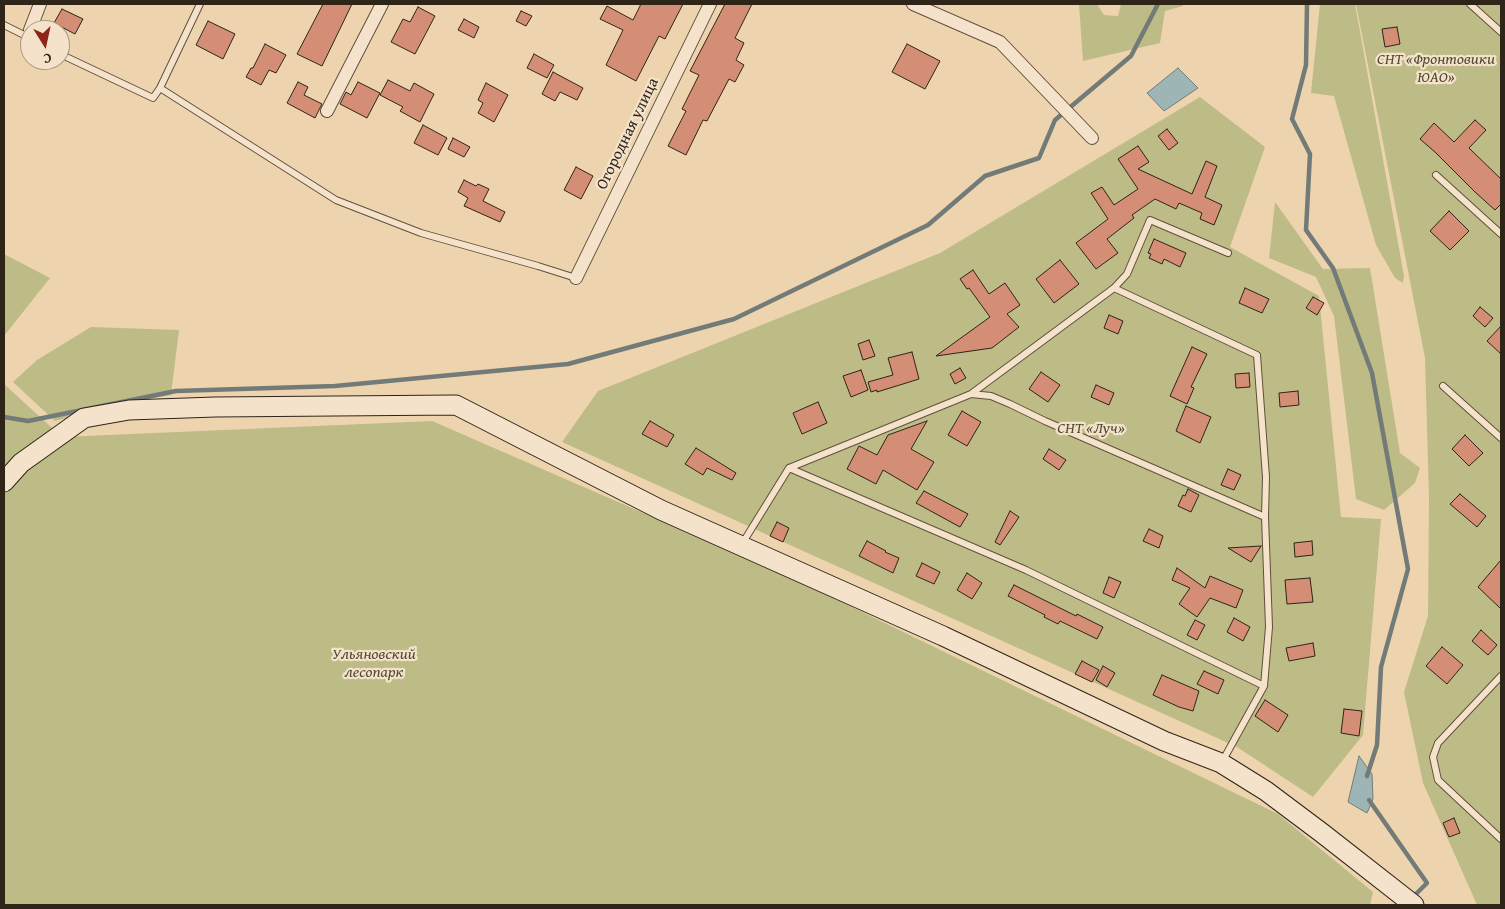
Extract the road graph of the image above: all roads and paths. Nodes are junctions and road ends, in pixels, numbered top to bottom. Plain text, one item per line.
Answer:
1 (40, 4) edge
2 (200, 4) edge
3 (382, 4) edge
4 (710, 4) edge
5 (912, 4) edge
6 (1470, 4) edge
7 (34, 20) edge
8 (4, 25) edge
9 (20, 31) edge
10 (1501, 32) edge
11 (70, 59) edge
12 (160, 88) junction
13 (326, 111) dead end
14 (1092, 138) dead end
15 (1436, 175) dead end
16 (1501, 234) edge
17 (1228, 253) dead end
18 (576, 278) joint
19 (1114, 288) junction
20 (1443, 386) dead end
21 (971, 394) junction
22 (1501, 438) edge
23 (789, 468) junction
24 (4, 482) edge
25 (1266, 516) junction
26 (741, 546) junction
27 (1501, 676) edge
28 (1264, 686) junction
29 (1221, 763) junction
30 (1501, 838) edge
31 (1414, 905) edge

1 - 7 street
2 - 12 lane
3 - 13 street
4 - 18 street, Огородная улица
5 - 14 street
6 - 10 lane
8 - 9 lane
11 - 12 lane
12 - 18 lane
15 - 16 lane
17 - 19 lane
19 - 21 lane
19 - 25 lane
20 - 22 lane
21 - 23 lane
21 - 25 lane
23 - 26 lane
23 - 28 lane
24 - 26 street
25 - 28 lane
26 - 29 street
27 - 30 lane
28 - 29 lane
29 - 31 street

